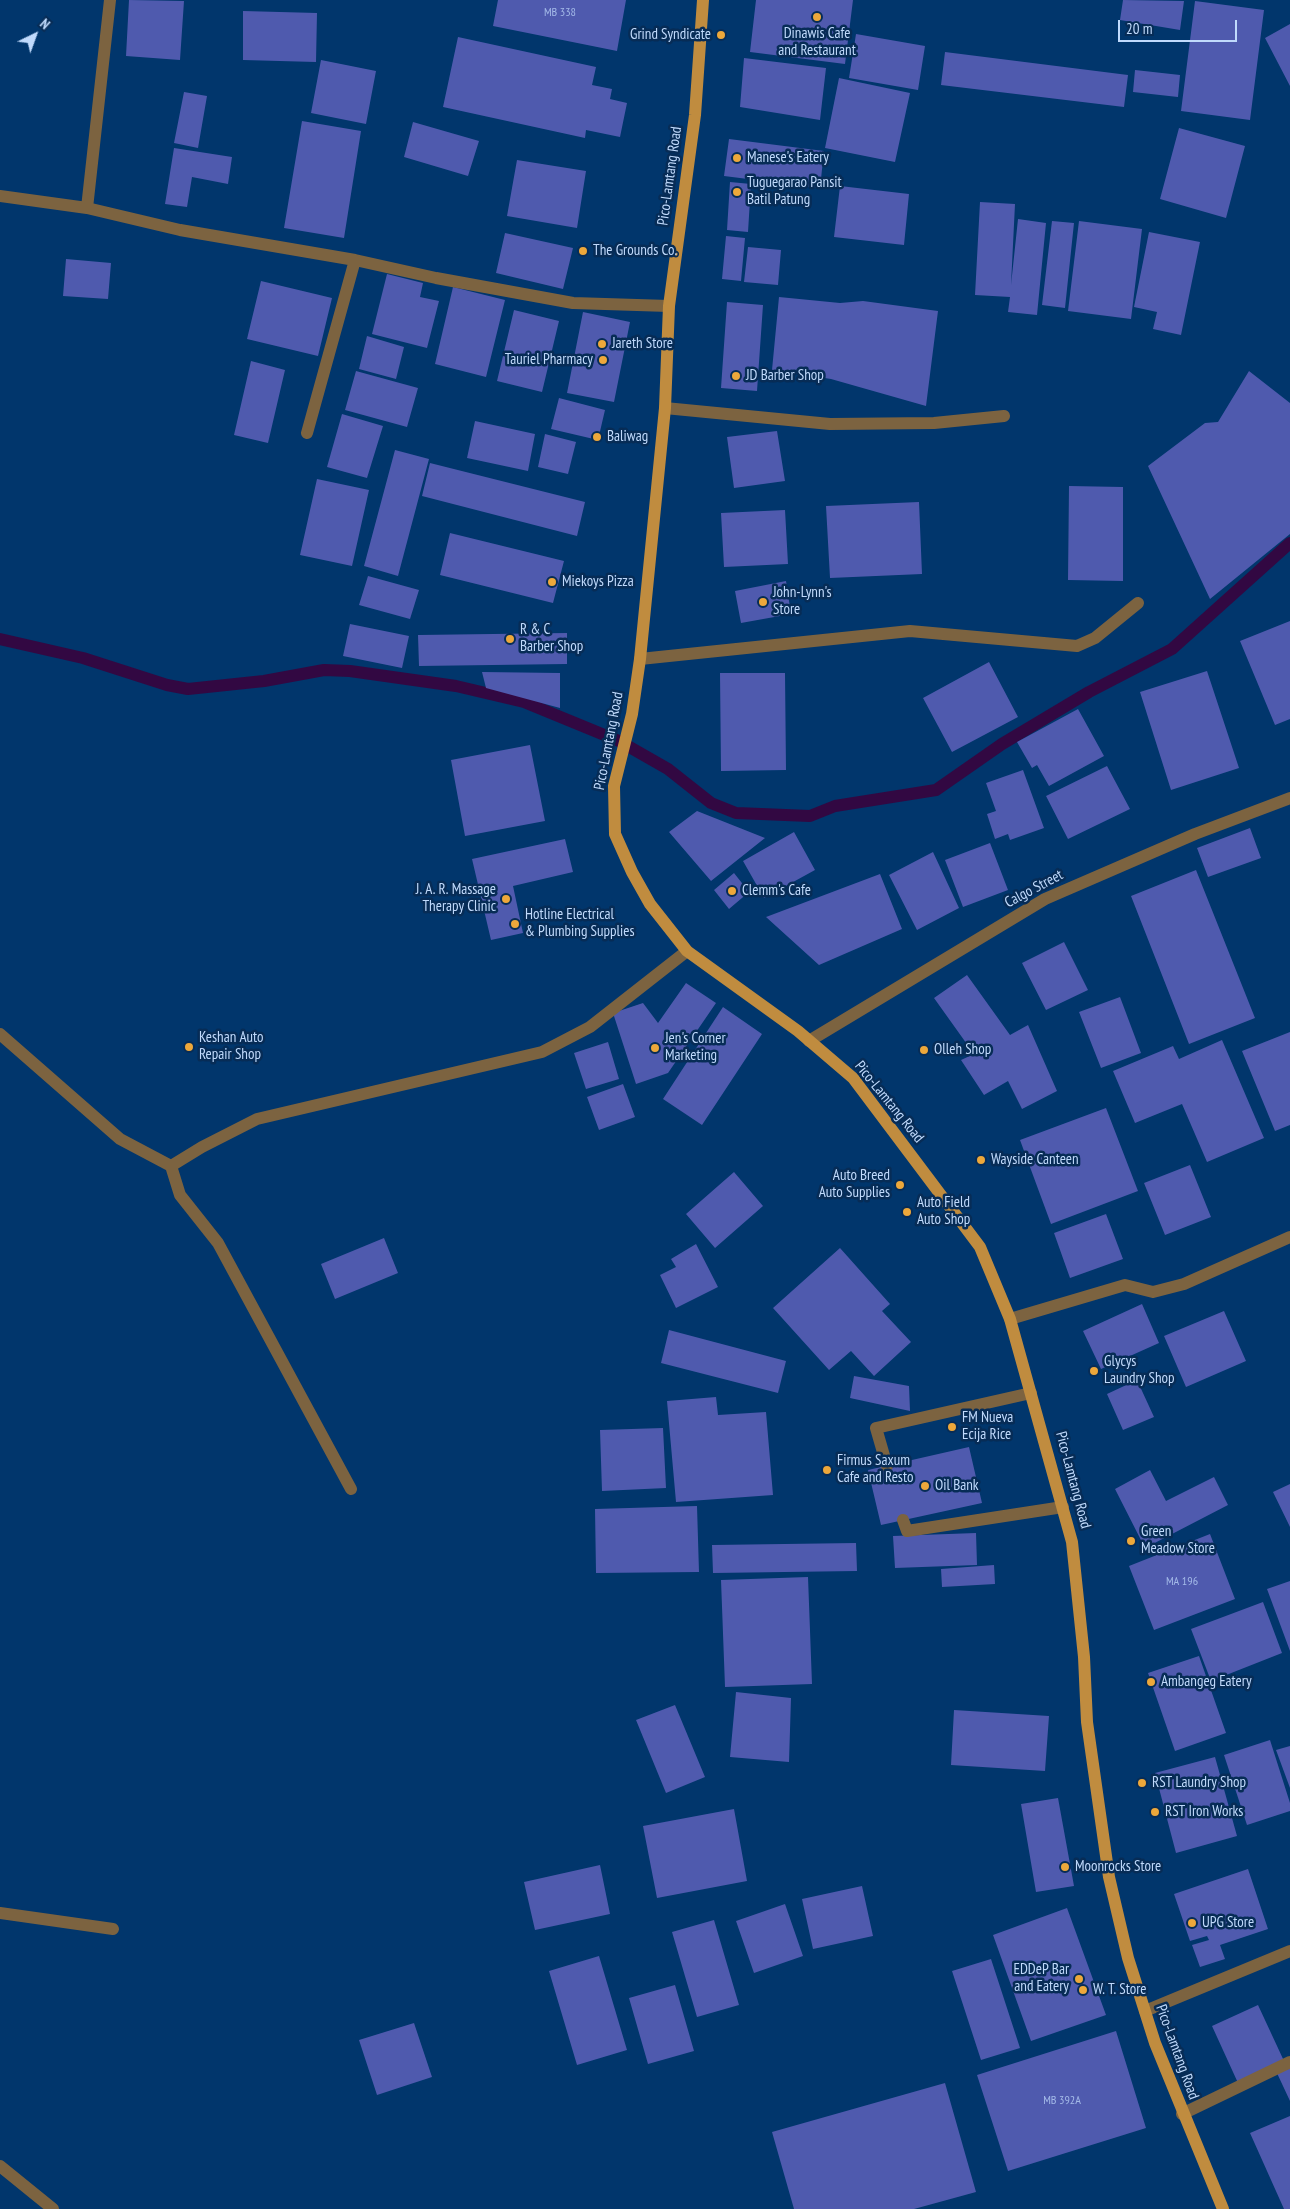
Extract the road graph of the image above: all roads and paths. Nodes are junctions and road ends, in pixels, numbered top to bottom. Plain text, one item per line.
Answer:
1 (110, 0) edge
2 (703, 0) edge
3 (0, 196) edge
4 (87, 208) junction
5 (355, 260) junction
6 (668, 306) junction
7 (665, 408) junction
8 (1004, 416) dead end
9 (307, 433) dead end
10 (1138, 603) dead end
11 (640, 659) junction
12 (1290, 798) edge
13 (687, 951) junction
14 (0, 1034) edge
15 (808, 1041) junction
16 (171, 1166) junction
17 (1290, 1237) edge
18 (1010, 1319) junction
19 (1032, 1392) junction
20 (887, 1466) dead end
21 (351, 1489) dead end
22 (1063, 1507) junction
23 (902, 1520) dead end
24 (0, 1912) edge
25 (113, 1929) dead end
26 (1290, 1951) edge
27 (1144, 2011) junction
28 (1290, 2062) edge
29 (1182, 2114) junction
30 (0, 2166) edge
31 (53, 2209) edge
32 (1223, 2209) edge

1 - 4 street
2 - 6 main road, Pico-Lamtang Road
3 - 4 street
4 - 5 street
5 - 6 street
5 - 9 street
6 - 7 main road, Pico-Lamtang Road
7 - 8 street
7 - 11 main road, Pico-Lamtang Road
10 - 11 street
11 - 13 main road, Pico-Lamtang Road
12 - 15 street, Calgo Street
13 - 15 main road, Pico-Lamtang Road
13 - 16 street
14 - 16 street
15 - 18 main road, Pico-Lamtang Road
16 - 21 street
17 - 18 street
18 - 19 main road, Pico-Lamtang Road
19 - 20 street
19 - 22 main road, Pico-Lamtang Road
22 - 23 street
22 - 27 main road, Pico-Lamtang Road
24 - 25 street
26 - 27 street
27 - 29 main road, Pico-Lamtang Road
28 - 29 street
29 - 32 main road, Pico-Lamtang Road
30 - 31 street

